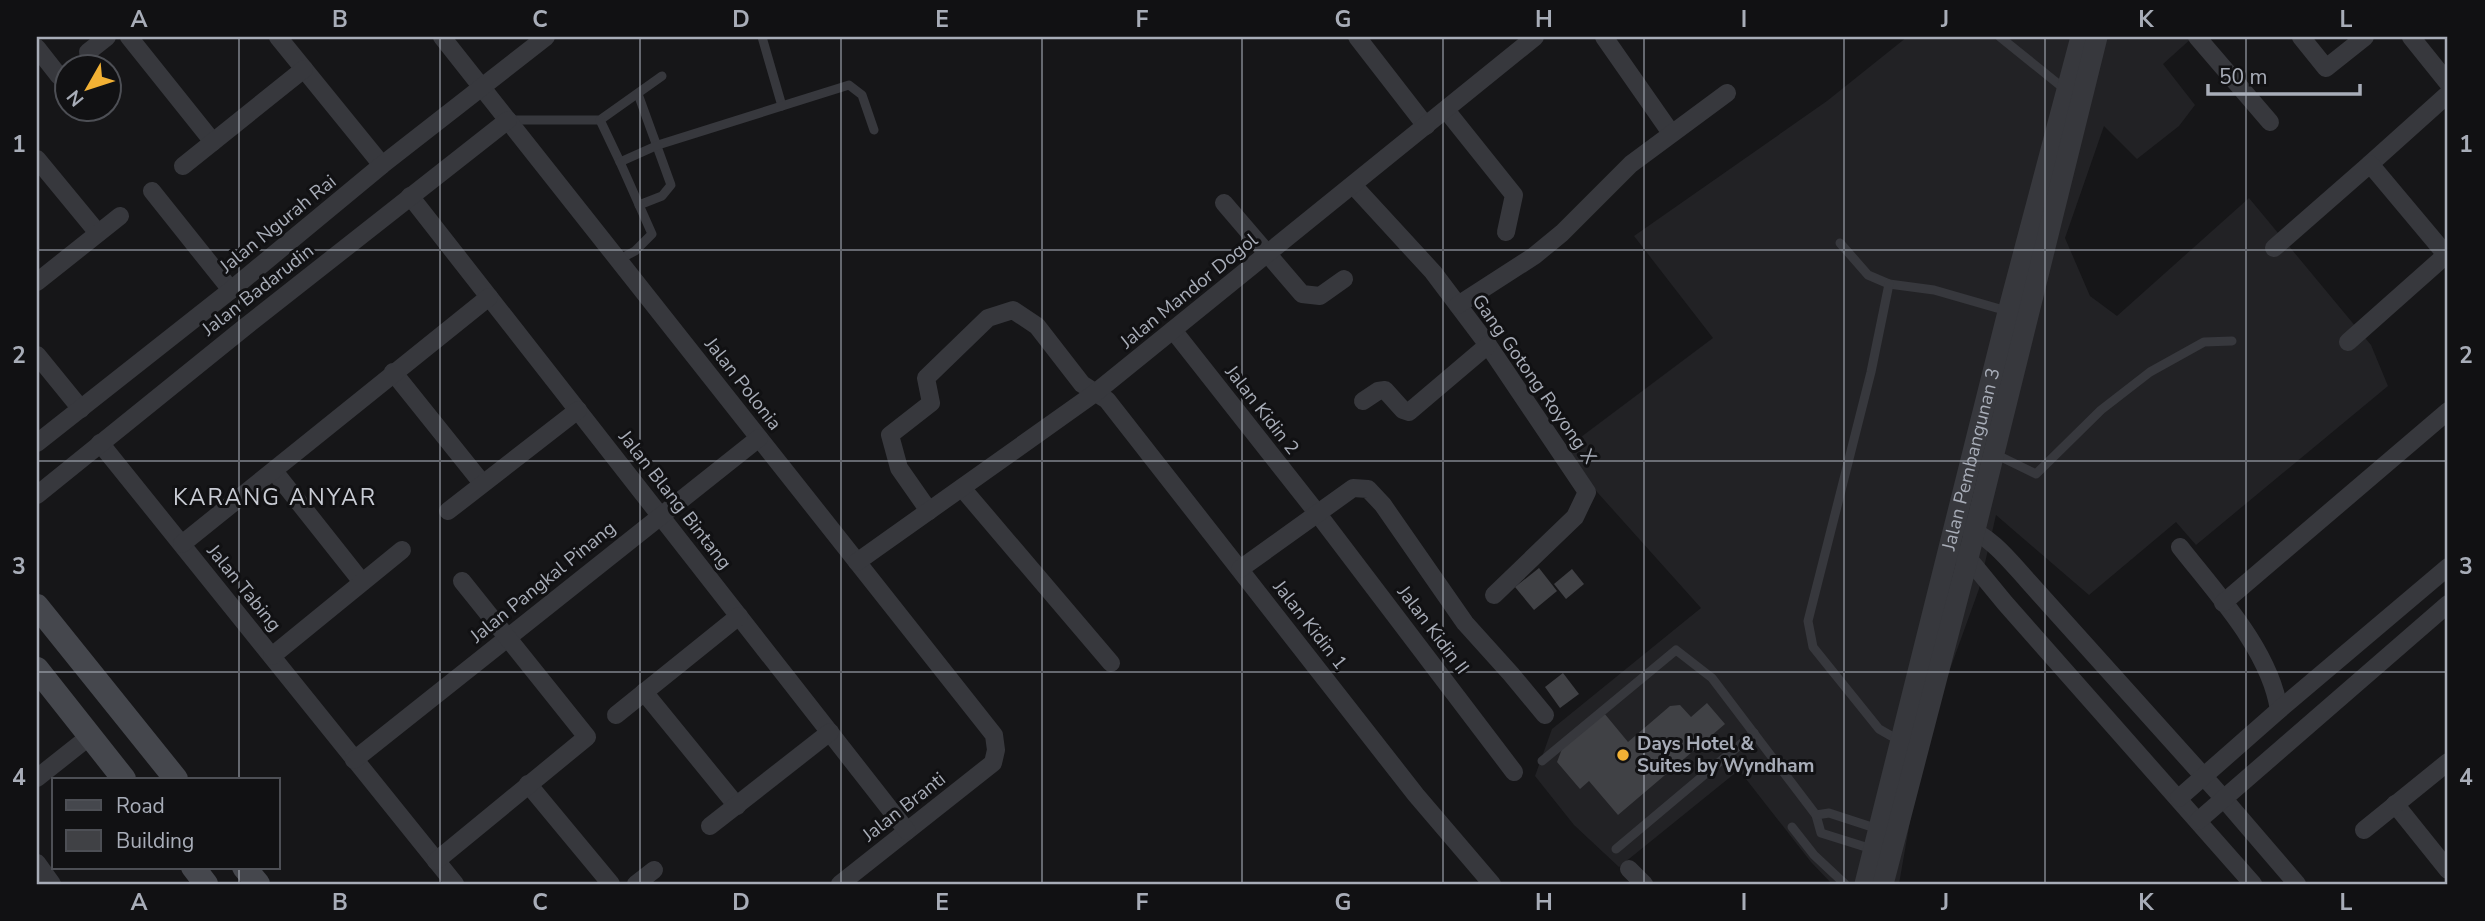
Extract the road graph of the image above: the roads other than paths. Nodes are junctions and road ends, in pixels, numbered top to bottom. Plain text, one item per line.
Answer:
1 (107, 37) edge
2 (129, 37) edge
3 (278, 37) edge
4 (442, 37) edge
5 (546, 37) edge
6 (762, 37) edge
7 (1357, 37) edge
8 (1535, 37) edge
9 (1604, 37) edge
10 (2000, 37) edge
11 (2081, 37) edge
12 (2097, 37) edge
13 (2197, 37) edge
14 (2301, 37) edge
15 (2365, 37) edge
16 (2411, 37) edge
17 (37, 48) edge
18 (88, 52) dead end
19 (52, 67) edge
20 (304, 69) junction
21 (662, 76) dead end
22 (2448, 83) edge
23 (482, 87) junction
24 (2067, 91) junction
25 (1727, 93) dead end
26 (2448, 93) edge
27 (638, 94) junction
28 (782, 106) junction
29 (1446, 110) junction
30 (508, 120) junction
31 (600, 120) junction
32 (2270, 121) dead end
33 (1426, 127) junction
34 (874, 130) dead end
35 (1671, 133) junction
36 (213, 142) junction
37 (658, 145) junction
38 (37, 159) edge
39 (620, 163) junction
40 (2370, 164) junction
41 (382, 165) junction
42 (183, 166) dead end
43 (1353, 185) junction
44 (152, 191) dead end
45 (410, 196) junction
46 (1224, 203) dead end
47 (639, 205) junction
48 (120, 216) dead end
49 (1506, 232) dead end
50 (98, 233) junction
51 (1839, 243) dead end
52 (2274, 248) dead end
53 (1267, 255) junction
54 (2447, 256) edge
55 (618, 260) junction
56 (1343, 279) dead end
57 (37, 282) edge
58 (1889, 284) junction
59 (231, 290) junction
60 (489, 297) junction
61 (1458, 306) junction
62 (2008, 312) junction
63 (1173, 330) junction
64 (2232, 341) dead end
65 (2348, 342) dead end
66 (1488, 345) junction
67 (37, 355) edge
68 (393, 372) junction
69 (2002, 376) junction
70 (1095, 393) junction
71 (1363, 401) dead end
72 (81, 409) junction
73 (578, 410) junction
74 (2442, 417) edge
75 (2448, 437) edge
76 (759, 438) junction
77 (37, 443) edge
78 (100, 443) junction
79 (1994, 453) junction
80 (274, 471) junction
81 (482, 484) junction
82 (962, 488) junction
83 (37, 495) edge
84 (929, 511) junction
85 (448, 512) dead end
86 (1318, 514) junction
87 (660, 515) junction
88 (1966, 528) junction
89 (182, 544) junction
90 (2180, 547) dead end
91 (402, 550) dead end
92 (2002, 553) junction
93 (1966, 561) junction
94 (858, 562) junction
95 (2448, 567) edge
96 (1240, 569) junction
97 (462, 581) dead end
98 (362, 582) junction
99 (1493, 594) dead end
100 (2224, 603) junction
101 (2448, 604) edge
102 (37, 607) edge
103 (739, 616) junction
104 (507, 638) junction
105 (272, 656) junction
106 (1111, 663) dead end
107 (37, 668) edge
108 (644, 692) junction
109 (2278, 710) junction
110 (616, 715) dead end
111 (1545, 715) dead end
112 (830, 732) junction
113 (1754, 733) junction
114 (90, 736) junction
115 (1901, 742) junction
116 (354, 760) junction
117 (1542, 761) dead end
118 (2448, 762) edge
119 (993, 763) joint
120 (1514, 772) dead end
121 (2204, 777) junction
122 (37, 778) edge
123 (123, 778) edge
124 (175, 778) edge
125 (528, 784) junction
126 (2179, 798) junction
127 (2224, 799) junction
128 (2395, 804) junction
129 (737, 806) junction
130 (1816, 815) junction
131 (2198, 821) junction
132 (710, 826) dead end
133 (1793, 827) dead end
134 (2364, 830) dead end
135 (907, 831) junction
136 (1885, 842) junction
137 (1616, 849) dead end
138 (436, 861) junction
139 (37, 863) edge
140 (194, 869) edge
141 (246, 869) edge
142 (1629, 869) dead end
143 (654, 870) dead end
144 (2448, 870) edge
145 (52, 884) edge
146 (206, 884) edge
147 (258, 884) edge
148 (455, 884) edge
149 (611, 884) edge
150 (636, 884) edge
151 (841, 884) edge
152 (1492, 884) edge
153 (1644, 884) edge
154 (1845, 884) edge
155 (1865, 884) edge
156 (1883, 884) edge
157 (2253, 884) edge
158 (2297, 884) edge

1 - 18 street
2 - 36 street
3 - 20 street
4 - 23 street, Jalan Polonia
5 - 23 street, Jalan Ngurah Rai
6 - 28 lane
7 - 33 street
8 - 29 street, Jalan Mandor Dogol
9 - 35 street
10 - 24 lane
11 - 24 street, Jalan Pembangunan 3
12 - 69 street, Jalan Pembangunan 3
13 - 32 street
14 - 15 street
16 - 22 street
17 - 19 street
20 - 36 street
20 - 41 street
21 - 27 lane
23 - 30 street, Jalan Polonia
23 - 41 street, Jalan Ngurah Rai
24 - 62 street, Jalan Pembangunan 3
25 - 35 street
26 - 40 street
27 - 31 lane
27 - 37 lane
28 - 34 lane
28 - 37 lane
29 - 33 street, Jalan Mandor Dogol
29 - 49 street
30 - 31 lane
30 - 45 street, Jalan Badarudin
30 - 55 street, Jalan Polonia
31 - 39 lane
33 - 43 street, Jalan Mandor Dogol
35 - 61 street
36 - 42 street
37 - 39 lane
37 - 47 lane
38 - 50 street
39 - 47 lane
40 - 52 street
40 - 54 street
41 - 59 street, Jalan Ngurah Rai
43 - 53 street, Jalan Mandor Dogol
43 - 61 street, Gang Gotong Royong X
44 - 59 street
45 - 60 street, Jalan Blang Bintang
45 - 78 street, Jalan Badarudin
46 - 53 street
47 - 55 lane
48 - 50 street
50 - 57 street
51 - 58 lane
53 - 56 street
53 - 63 street, Jalan Mandor Dogol
54 - 65 street
55 - 76 street, Jalan Polonia
58 - 62 lane
58 - 115 lane
59 - 72 street, Jalan Ngurah Rai
60 - 68 street
60 - 73 street, Jalan Blang Bintang
61 - 66 street, Gang Gotong Royong X
62 - 69 street, Jalan Pembangunan 3
63 - 70 street, Jalan Mandor Dogol
63 - 86 street, Jalan Kidin 2
64 - 79 lane
66 - 71 street
66 - 99 street, Gang Gotong Royong X
67 - 72 street
68 - 80 street
68 - 81 street
69 - 79 street, Jalan Pembangunan 3
69 - 88 street, Jalan Pembangunan 3
70 - 82 street, Jalan Mandor Dogol
70 - 84 street, Jalan Kidin 1
70 - 96 street, Jalan Kidin 1
72 - 77 street, Jalan Ngurah Rai
73 - 81 street
73 - 87 street, Jalan Blang Bintang
74 - 75 street
74 - 100 street
76 - 87 street, Jalan Pangkal Pinang
76 - 94 street, Jalan Polonia
78 - 83 street, Jalan Badarudin
78 - 89 street, Jalan Tabing
79 - 88 street, Jalan Pembangunan 3
80 - 89 street
80 - 98 street
81 - 85 street
82 - 84 street, Jalan Mandor Dogol
82 - 106 street
84 - 94 street, Jalan Mandor Dogol
86 - 96 street
86 - 111 street
86 - 120 street, Jalan Kidin II
87 - 103 street, Jalan Blang Bintang
87 - 104 street, Jalan Pangkal Pinang
88 - 92 street
88 - 93 street, Jalan Pembangunan 3
89 - 105 street, Jalan Tabing
90 - 100 street
91 - 98 street
92 - 93 street
92 - 121 street
93 - 115 street, Jalan Pembangunan 3
93 - 126 street
93 - 136 street, Jalan Pembangunan 3
94 - 119 street, Jalan Polonia
95 - 109 street
96 - 152 street, Jalan Kidin 1
97 - 104 street
98 - 105 street
100 - 109 street
101 - 127 street
102 - 124 main road
103 - 108 street
103 - 112 street, Jalan Blang Bintang
104 - 116 street, Jalan Pangkal Pinang
104 - 125 street
105 - 116 street, Jalan Tabing
107 - 114 main road
108 - 110 street
108 - 129 street
109 - 121 street
112 - 129 street
112 - 135 street, Jalan Blang Bintang
113 - 117 lane
113 - 130 lane
113 - 137 lane
114 - 122 street
114 - 123 main road
115 - 136 street, Jalan Pembangunan 3
116 - 138 street, Jalan Tabing
118 - 128 street
119 - 135 street, Jalan Branti
121 - 126 street
121 - 127 street
125 - 138 street
125 - 149 street
126 - 131 street
127 - 131 street
127 - 158 street
128 - 134 street
128 - 144 street
129 - 132 street
130 - 136 lane
130 - 136 lane
131 - 157 street
133 - 154 lane
135 - 151 street, Jalan Branti
136 - 155 street, Jalan Pembangunan 3
136 - 156 street, Jalan Pembangunan 3
138 - 148 street, Jalan Tabing
139 - 145 street
140 - 146 main road
141 - 147 main road
142 - 153 street
143 - 150 street

